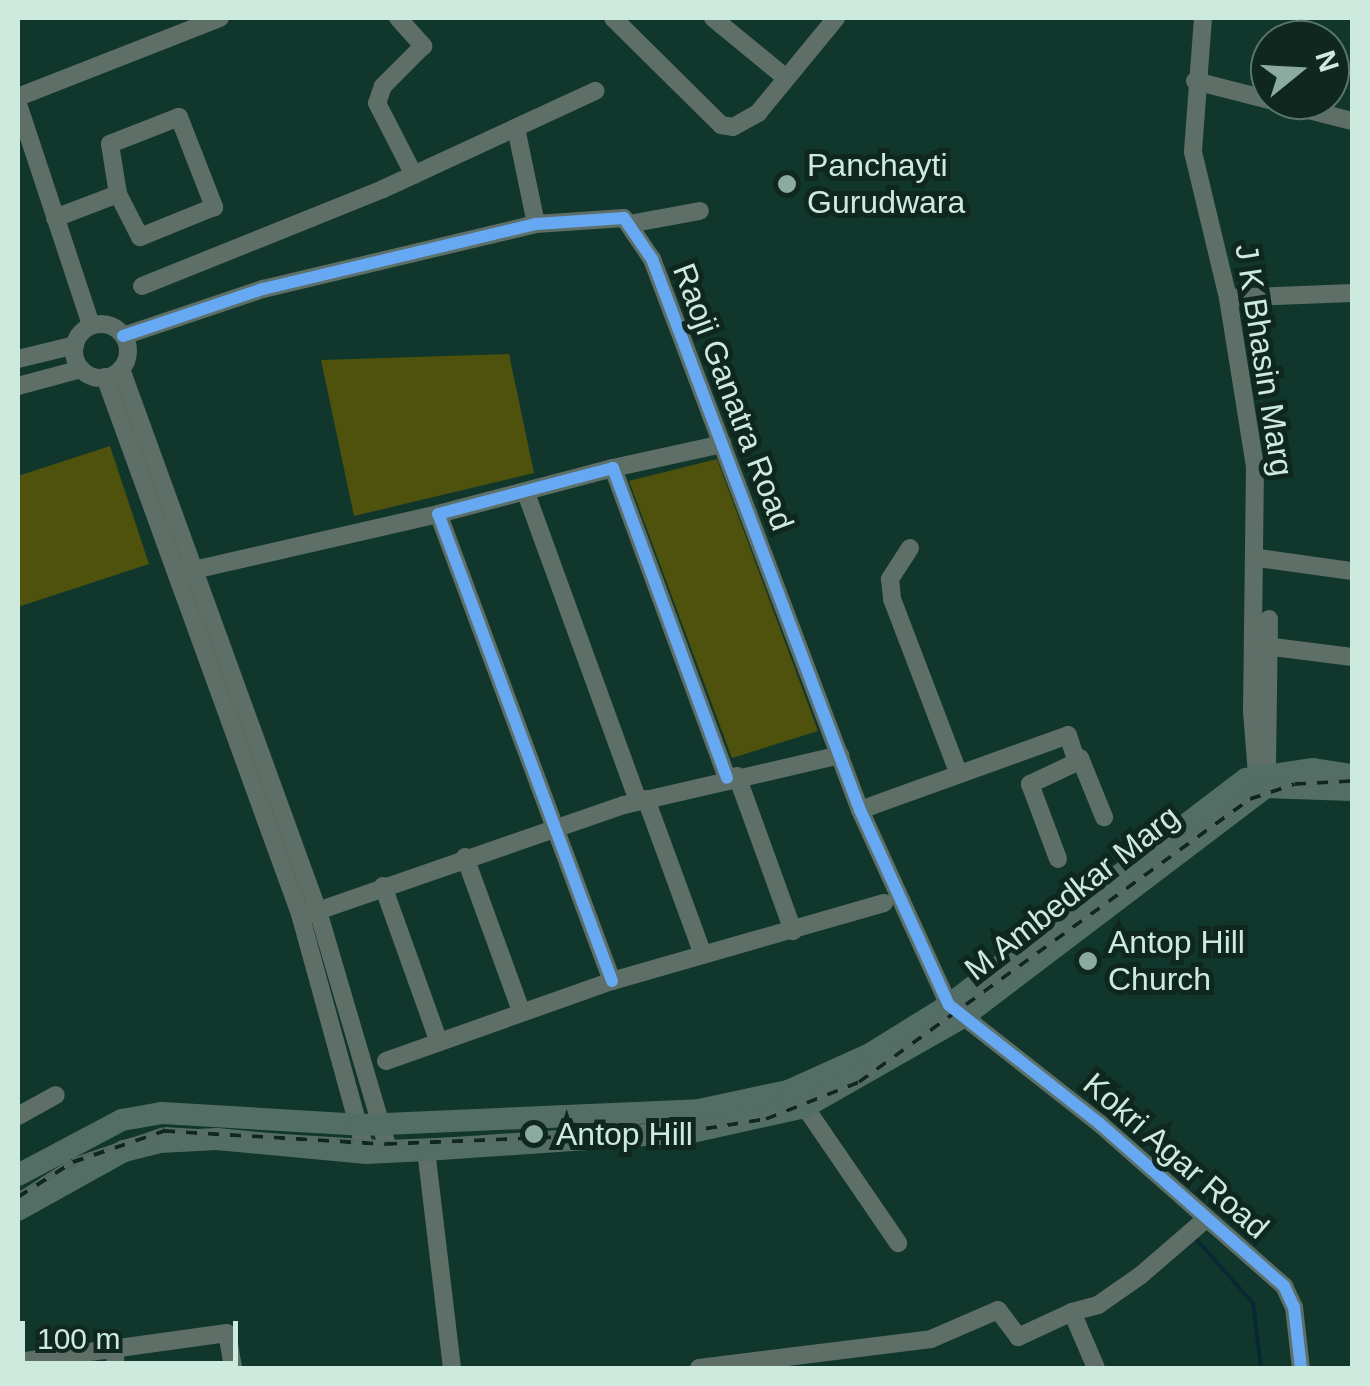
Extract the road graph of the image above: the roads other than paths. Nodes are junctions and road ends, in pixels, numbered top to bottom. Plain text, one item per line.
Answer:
1 (220, 18) edge
2 (398, 18) edge
3 (613, 18) edge
4 (713, 18) edge
5 (836, 18) edge
6 (1203, 18) edge
7 (786, 78) junction
8 (1201, 83) junction
9 (595, 92) dead end
10 (18, 101) edge
11 (1352, 121) edge
12 (516, 128) junction
13 (414, 175) junction
14 (118, 194) junction
15 (700, 212) dead end
16 (55, 218) junction
17 (536, 224) junction
18 (628, 224) junction
19 (142, 286) dead end
20 (1352, 294) edge
21 (1233, 298) junction
22 (91, 326) junction
23 (123, 336) junction
24 (75, 344) junction
25 (18, 359) edge
26 (81, 369) junction
27 (112, 373) junction
28 (18, 386) edge
29 (722, 444) junction
30 (613, 468) junction
31 (526, 493) junction
32 (438, 514) junction
33 (910, 548) dead end
34 (1264, 558) junction
35 (1352, 570) edge
36 (186, 572) junction
37 (1262, 645) junction
38 (1352, 657) edge
39 (840, 755) junction
40 (1080, 758) junction
41 (958, 772) junction
42 (1352, 775) edge
43 (732, 777) junction
44 (1262, 782) junction
45 (1352, 790) edge
46 (642, 800) junction
47 (860, 810) junction
48 (1104, 816) dead end
49 (556, 827) junction
50 (465, 856) junction
51 (1058, 859) dead end
52 (383, 886) junction
53 (884, 903) dead end
54 (309, 914) junction
55 (793, 931) junction
56 (703, 955) junction
57 (612, 981) junction
58 (521, 1011) junction
59 (956, 1011) junction
60 (439, 1042) junction
61 (386, 1061) dead end
62 (56, 1095) dead end
63 (804, 1107) junction
64 (18, 1116) edge
65 (374, 1124) junction
66 (622, 1126) junction
67 (426, 1150) junction
68 (378, 1152) junction
69 (18, 1175) edge
70 (18, 1210) edge
71 (1207, 1218) junction
72 (898, 1243) dead end
73 (1072, 1312) junction
74 (114, 1348) junction
75 (821, 1360) edge
76 (18, 1362) edge
77 (116, 1368) edge
78 (232, 1368) edge
79 (452, 1368) edge
80 (699, 1368) edge
81 (1096, 1368) edge
82 (1301, 1368) edge

1 - 10 street
2 - 13 street
3 - 7 street
4 - 7 street
5 - 7 street
6 - 8 street, J K Bhasin Marg
8 - 11 street
8 - 21 street, J K Bhasin Marg
9 - 12 street
10 - 16 street
12 - 13 street
12 - 17 street
13 - 19 street
14 - 14 street
14 - 16 street
15 - 18 street
16 - 22 street
17 - 18 street
17 - 23 street
18 - 29 street, Raoji Ganatra Road
20 - 21 street
21 - 34 street, J K Bhasin Marg
22 - 23 street
22 - 24 street
23 - 27 street
24 - 25 street
24 - 26 street
26 - 27 street
26 - 28 street
27 - 36 street
29 - 30 street
29 - 39 street, Raoji Ganatra Road
30 - 31 street
30 - 43 street
31 - 32 street
31 - 46 street
32 - 36 street
32 - 49 street
33 - 41 street
34 - 35 street
34 - 37 street, J K Bhasin Marg
36 - 54 street
37 - 38 street
37 - 44 street, J K Bhasin Marg
39 - 43 street
39 - 47 street, Raoji Ganatra Road
40 - 41 street
40 - 48 street
40 - 51 street
41 - 47 street
42 - 44 main road
43 - 46 street
43 - 55 street
44 - 45 main road
44 - 59 main road, M Ambedkar Marg
46 - 49 street
46 - 56 street
47 - 59 street, Raoji Ganatra Road
49 - 50 street
49 - 57 street
50 - 52 street
50 - 58 street
52 - 54 street
52 - 60 street
53 - 55 street
54 - 65 street
55 - 56 street
56 - 57 street
57 - 58 street
58 - 60 street
59 - 63 main road, M Ambedkar Marg
59 - 66 main road
59 - 71 street, Kokri Agar Road
60 - 61 street
62 - 64 street
63 - 66 main road, M Ambedkar Marg
63 - 72 street
65 - 66 main road
65 - 68 street
65 - 69 main road
66 - 67 main road, M Ambedkar Marg
67 - 68 main road, M Ambedkar Marg
67 - 79 street
68 - 70 main road, M Ambedkar Marg
71 - 73 street
71 - 82 street, Kokri Agar Road
73 - 75 street
73 - 81 street
74 - 76 street
74 - 77 street
74 - 78 street
75 - 80 street

